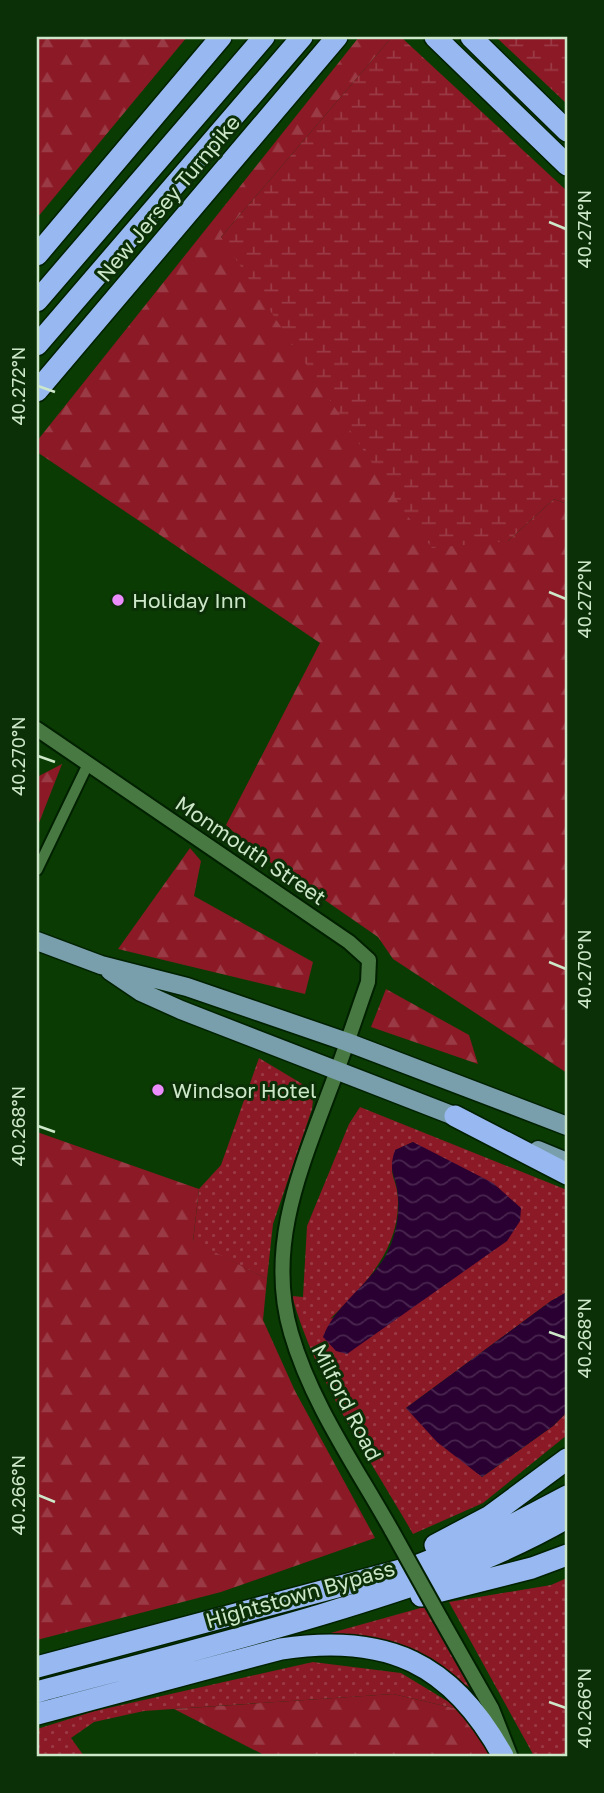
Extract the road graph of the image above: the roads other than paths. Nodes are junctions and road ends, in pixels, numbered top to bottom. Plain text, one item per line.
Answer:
1 (221, 37) edge
2 (264, 37) edge
3 (302, 37) edge
4 (337, 37) edge
5 (435, 37) edge
6 (471, 37) edge
7 (567, 131) edge
8 (567, 165) edge
9 (37, 255) edge
10 (37, 301) edge
11 (37, 345) edge
12 (37, 391) edge
13 (37, 729) edge
14 (88, 764) junction
15 (37, 870) edge
16 (37, 941) edge
17 (101, 965) junction
18 (347, 1042) junction
19 (337, 1070) junction
20 (455, 1116) junction
21 (567, 1126) edge
22 (567, 1162) edge
23 (567, 1174) edge
24 (567, 1453) edge
25 (567, 1459) edge
26 (531, 1488) junction
27 (567, 1496) edge
28 (567, 1518) edge
29 (567, 1555) edge
30 (244, 1610) junction
31 (267, 1631) junction
32 (37, 1667) edge
33 (37, 1692) edge
34 (37, 1714) edge
35 (503, 1756) edge
36 (510, 1756) edge

1 - 9 highway
2 - 10 highway, New Jersey Turnpike
3 - 11 highway, New Jersey Turnpike
4 - 12 highway, New Jersey Turnpike
5 - 8 highway
6 - 7 highway
13 - 14 street, Monmouth Street
14 - 15 street
14 - 18 street, Monmouth Street
16 - 17 main road
17 - 18 main road
17 - 19 main road
18 - 19 street, Milford Road
18 - 21 main road
19 - 20 main road
19 - 36 street, Milford Road, bridge
20 - 22 main road
20 - 23 highway
24 - 26 highway
25 - 26 highway
26 - 30 highway
27 - 30 highway, Hightstown Bypass
28 - 31 highway, Hightstown Bypass
29 - 31 highway
30 - 32 highway, Hightstown Bypass
31 - 33 highway, Hightstown Bypass
34 - 35 highway

